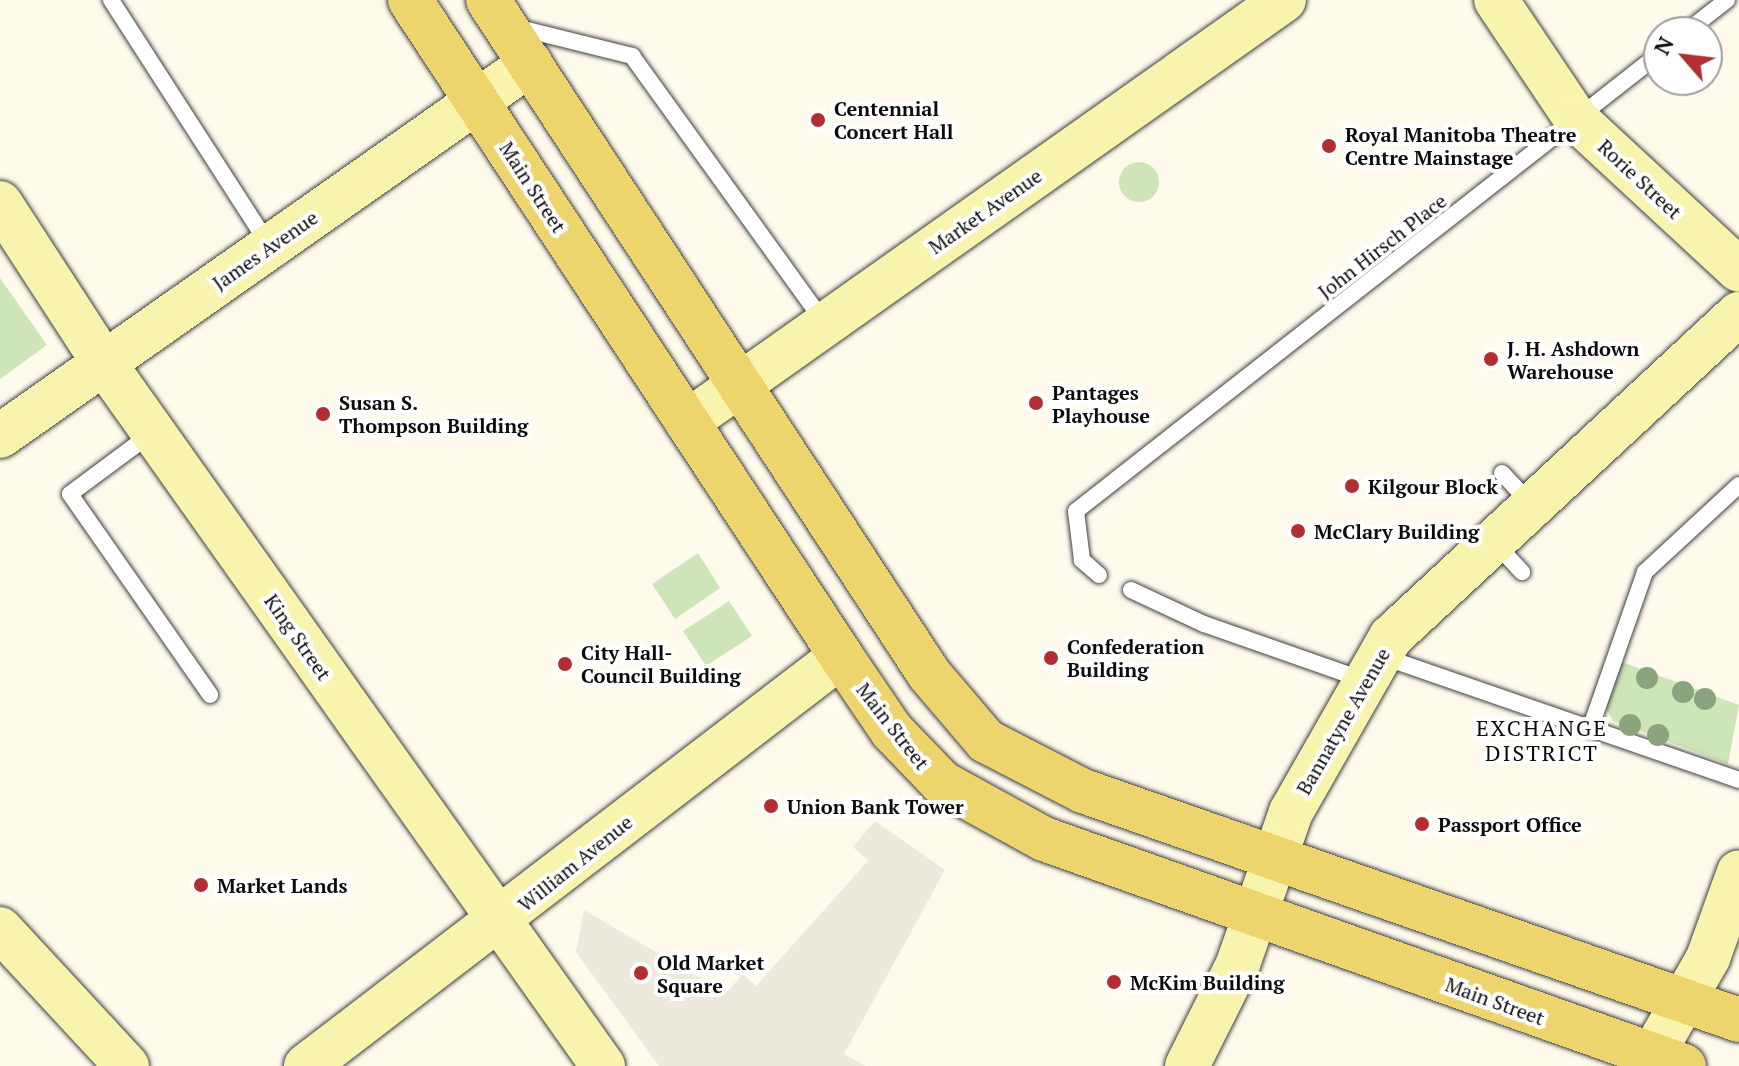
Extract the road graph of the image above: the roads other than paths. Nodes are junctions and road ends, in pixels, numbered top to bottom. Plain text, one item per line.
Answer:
1 (111, 0) edge
2 (410, 0) edge
3 (1284, 0) edge
4 (1496, 0) edge
5 (1727, 0) edge
6 (496, 12) edge
7 (1706, 16) edge
8 (530, 64) junction
9 (1643, 67) edge
10 (478, 102) junction
11 (1576, 119) junction
12 (0, 203) edge
13 (270, 247) junction
14 (1739, 270) edge
15 (1739, 314) edge
16 (825, 323) junction
17 (104, 363) junction
18 (737, 385) junction
19 (687, 422) junction
20 (154, 432) junction
21 (0, 436) edge
22 (1502, 473) dead end
23 (1739, 485) edge
24 (1533, 505) junction
25 (1099, 575) dead end
26 (1131, 590) dead end
27 (841, 656) junction
28 (1371, 668) junction
29 (210, 695) dead end
30 (1590, 729) junction
31 (1739, 780) edge
32 (1274, 859) junction
33 (1739, 872) edge
34 (1255, 916) junction
35 (501, 923) junction
36 (0, 929) edge
37 (1685, 1000) junction
38 (1739, 1020) edge
39 (1661, 1062) edge
40 (127, 1066) edge
41 (306, 1066) edge
42 (603, 1066) edge
43 (1187, 1066) edge

1 - 13 lane
2 - 10 main road, Main Street
3 - 16 main road, Market Avenue
4 - 11 main road, Rorie Street
5 - 7 lane
6 - 8 main road
6 - 16 lane
8 - 10 main road, James Avenue
8 - 18 main road
9 - 11 lane, John Hirsch Place
10 - 13 main road, James Avenue
10 - 19 main road, Main Street
11 - 14 main road, Rorie Street
11 - 25 lane, John Hirsch Place
12 - 17 main road, King Street
13 - 17 main road, James Avenue
15 - 24 main road, Bannatyne Avenue
16 - 18 main road, Market Avenue
17 - 20 main road, King Street
17 - 21 main road, James Avenue
18 - 19 main road, Market Avenue
18 - 32 main road
19 - 27 main road, Main Street
20 - 29 lane
20 - 35 main road, King Street
22 - 24 lane
23 - 30 lane
24 - 28 main road, Bannatyne Avenue
26 - 28 lane
27 - 34 main road, Main Street
27 - 35 main road, William Avenue
28 - 30 lane
28 - 32 main road, Bannatyne Avenue
30 - 31 lane
32 - 34 main road, Bannatyne Avenue
32 - 37 main road
33 - 37 main road
34 - 39 main road, Main Street
34 - 43 main road, Bannatyne Avenue
35 - 41 main road, William Avenue
35 - 42 main road, King Street
36 - 40 main road
37 - 38 main road
37 - 39 main road

